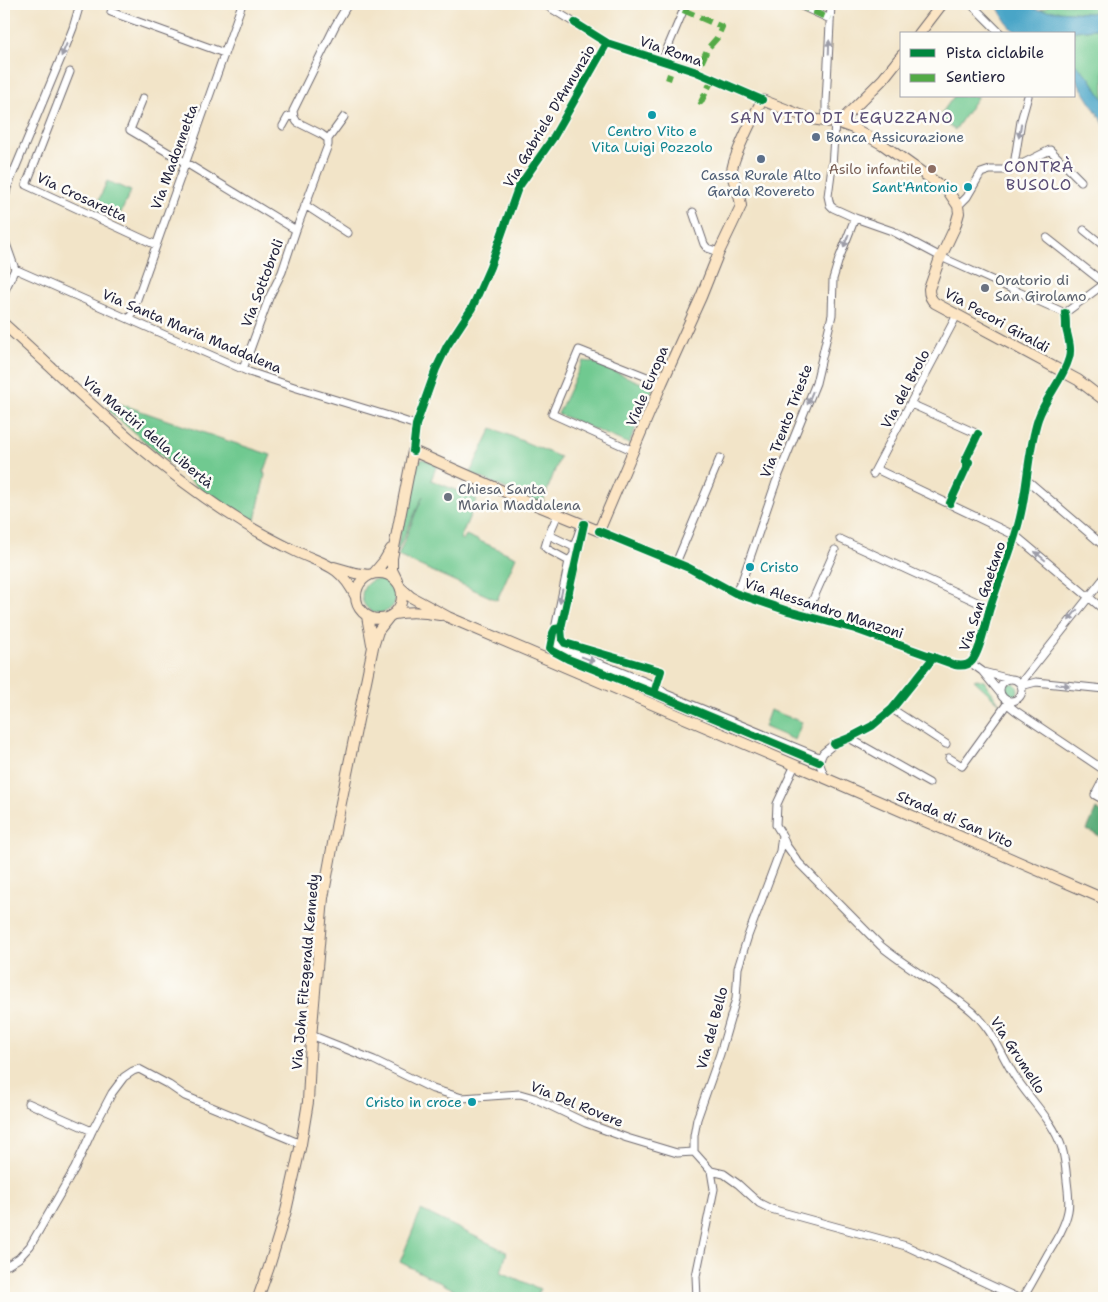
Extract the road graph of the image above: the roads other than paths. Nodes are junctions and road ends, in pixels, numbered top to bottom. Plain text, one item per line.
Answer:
1 (80, 4) edge
2 (242, 4) edge
3 (348, 4) edge
4 (544, 4) edge
5 (797, 4) edge
6 (831, 4) edge
7 (942, 4) edge
8 (971, 4) edge
9 (685, 7) edge
10 (111, 12) dead end
11 (830, 19) junction
12 (921, 32) edge
13 (999, 32) edge
14 (607, 43) junction
15 (224, 53) junction
16 (900, 58) edge
17 (662, 61) junction
18 (70, 72) dead end
19 (143, 98) dead end
20 (1027, 98) edge
21 (762, 100) junction
22 (293, 115) junction
23 (344, 117) dead end
24 (833, 122) junction
25 (283, 126) dead end
26 (328, 140) junction
27 (186, 162) junction
28 (1014, 165) junction
29 (1082, 181) dead end
30 (4, 204) edge
31 (305, 205) junction
32 (958, 206) junction
33 (693, 212) dead end
34 (855, 218) junction
35 (296, 230) junction
36 (1084, 230) dead end
37 (348, 233) dead end
38 (4, 238) edge
39 (1047, 238) dead end
40 (156, 245) junction
41 (1104, 246) edge
42 (719, 252) junction
43 (941, 257) junction
44 (15, 269) junction
45 (1104, 285) edge
46 (4, 292) edge
47 (1066, 313) junction
48 (958, 315) junction
49 (130, 319) junction
50 (4, 324) edge
51 (243, 369) junction
52 (1064, 372) junction
53 (662, 383) junction
54 (1104, 400) edge
55 (911, 404) junction
56 (416, 426) junction
57 (978, 434) dead end
58 (413, 451) junction
59 (634, 452) junction
60 (720, 458) dead end
61 (1027, 480) junction
62 (558, 514) junction
63 (582, 523) junction
64 (599, 531) junction
65 (1016, 536) junction
66 (548, 537) junction
67 (840, 538) dead end
68 (395, 542) junction
69 (1104, 546) edge
70 (574, 547) junction
71 (834, 550) dead end
72 (569, 561) junction
73 (676, 563) junction
74 (329, 565) junction
75 (372, 574) junction
76 (1104, 578) edge
77 (400, 585) junction
78 (735, 593) junction
79 (356, 597) junction
80 (1088, 597) junction
81 (990, 608) junction
82 (1104, 610) edge
83 (806, 615) junction
84 (367, 616) junction
85 (392, 616) junction
86 (448, 617) junction
87 (373, 647) junction
88 (934, 657) junction
89 (972, 662) junction
90 (982, 672) junction
91 (1010, 679) junction
92 (1021, 685) junction
93 (1104, 689) edge
94 (1000, 693) junction
95 (1018, 699) junction
96 (1009, 702) junction
97 (892, 709) junction
98 (1028, 718) junction
99 (849, 738) junction
100 (946, 744) dead end
101 (821, 758) junction
102 (949, 758) dead end
103 (795, 765) junction
104 (1104, 770) edge
105 (825, 778) junction
106 (1104, 778) edge
107 (929, 784) dead end
108 (1104, 800) edge
109 (782, 835) junction
110 (1104, 899) edge
111 (311, 1035) junction
112 (28, 1103) dead end
113 (92, 1131) junction
114 (301, 1144) junction
115 (694, 1152) junction
116 (711, 1171) junction
117 (4, 1264) edge
118 (1009, 1296) edge
119 (258, 1298) edge
120 (697, 1298) edge
121 (1018, 1298) edge
122 (1023, 1298) edge

1 -> 30 street
2 - 15 street, Via Madonnetta
3 - 22 street
4 - 14 street, Via Roma
5 - 11 street
6 - 11 street
7 - 12 main road
8 - 13 street
9 - 17 street
10 - 15 street
24 -> 11 street
14 - 17 street, Via Roma
14 - 56 street, Via Gabriele D'Annunzio
15 - 27 street, Via Madonnetta
16 - 24 main road
17 - 21 street, Via Roma
18 - 40 street, Via Crosaretta
19 - 27 street
20 -> 28 street
21 - 24 main road, Via Roma
21 - 42 main road, Viale Europa
22 - 25 street
22 - 26 street
23 - 26 street, Via Sottobroli
24 - 32 main road, Via Roma
24 - 34 street
26 - 31 street, Via Sottobroli
27 - 35 street
27 - 40 street, Via Madonnetta
28 - 29 street
28 - 32 street
31 - 35 street, Via Sottobroli
31 - 37 street
32 - 43 main road
33 - 42 street
34 - 43 street
34 -> 78 street, Via Trento Trieste
35 - 51 street, Via Sottobroli
36 - 41 street
38 - 44 street
39 - 45 street
40 - 49 street, Via Madonnetta
42 - 53 main road, Viale Europa
43 - 47 street
43 - 48 main road, Via Pecori Giraldi
44 - 46 street
44 - 49 street, Via Santa Maria Maddalena
45 - 47 street
47 - 52 street, Via San Gaetano
48 - 52 main road, Via Pecori Giraldi
48 - 55 street, Via del Brolo
49 - 51 street, Via Santa Maria Maddalena
50 - 74 main road, Via Martiri della Libertà
51 - 56 street, Via Santa Maria Maddalena
52 - 54 main road, Via Pecori Giraldi
52 - 61 street, Via San Gaetano
53 - 59 main road, Viale Europa
53 - 59 street
55 - 57 street
55 - 65 street, Via del Brolo
56 - 58 street, Via Gabriele D'Annunzio
58 - 62 main road, Via Alessandro Manzoni
58 - 68 main road, Via Gabriele D'Annunzio
59 - 64 main road, Viale Europa
60 - 73 street
61 - 65 street, Via San Gaetano
61 - 69 street
62 - 63 main road, Via Alessandro Manzoni
62 - 66 street
63 - 64 main road, Via Alessandro Manzoni
63 - 70 street
64 - 73 street, Via Alessandro Manzoni
80 -> 65 street
65 - 81 street, Via San Gaetano
66 - 70 street
66 - 72 street
67 - 81 street
68 - 75 main road, Via Gabriele D'Annunzio
68 - 77 main road, Via Gabriele D'Annunzio
70 - 72 street
71 - 83 street
72 -> 101 street
73 - 78 street, Via Alessandro Manzoni
74 - 75 main road
74 - 79 main road, Via Martiri della Libertà
75 - 77 main road
75 - 79 main road
76 - 80 street
77 - 85 main road
77 - 86 main road
78 - 83 street, Via Alessandro Manzoni
79 - 84 main road
80 - 82 street
80 -> 92 street
81 - 89 street, Via San Gaetano
83 - 88 street, Via Alessandro Manzoni
84 - 85 main road
84 - 87 main road, Via John Fitzgerald Kennedy
85 - 86 main road
85 - 87 main road, Via John Fitzgerald Kennedy
86 - 103 main road
87 - 111 main road, Via John Fitzgerald Kennedy
88 - 89 street, Via San Gaetano
88 - 97 street
89 - 90 street
90 - 91 street
90 - 94 street
91 - 92 street
91 - 94 street
92 -> 93 street
92 - 95 street
94 - 96 street
95 - 96 street
95 - 98 street
96 - 98 street
96 - 102 street
97 - 99 street
97 - 100 street
98 - 104 street
99 - 101 street
99 - 107 street
101 - 105 street
103 - 105 main road, Strada di San Vito
103 - 109 street, Via del Bello
105 - 110 main road, Strada di San Vito
106 - 108 street
109 - 115 street, Via del Bello
109 - 122 street, Via Grumello
111 - 114 main road, Via John Fitzgerald Kennedy
111 - 115 street, Via Del Rovere
112 - 113 street
113 - 114 street
113 - 117 street
114 - 119 main road, Via John Fitzgerald Kennedy
115 - 116 street
116 - 118 street
116 - 120 street
118 - 121 street

